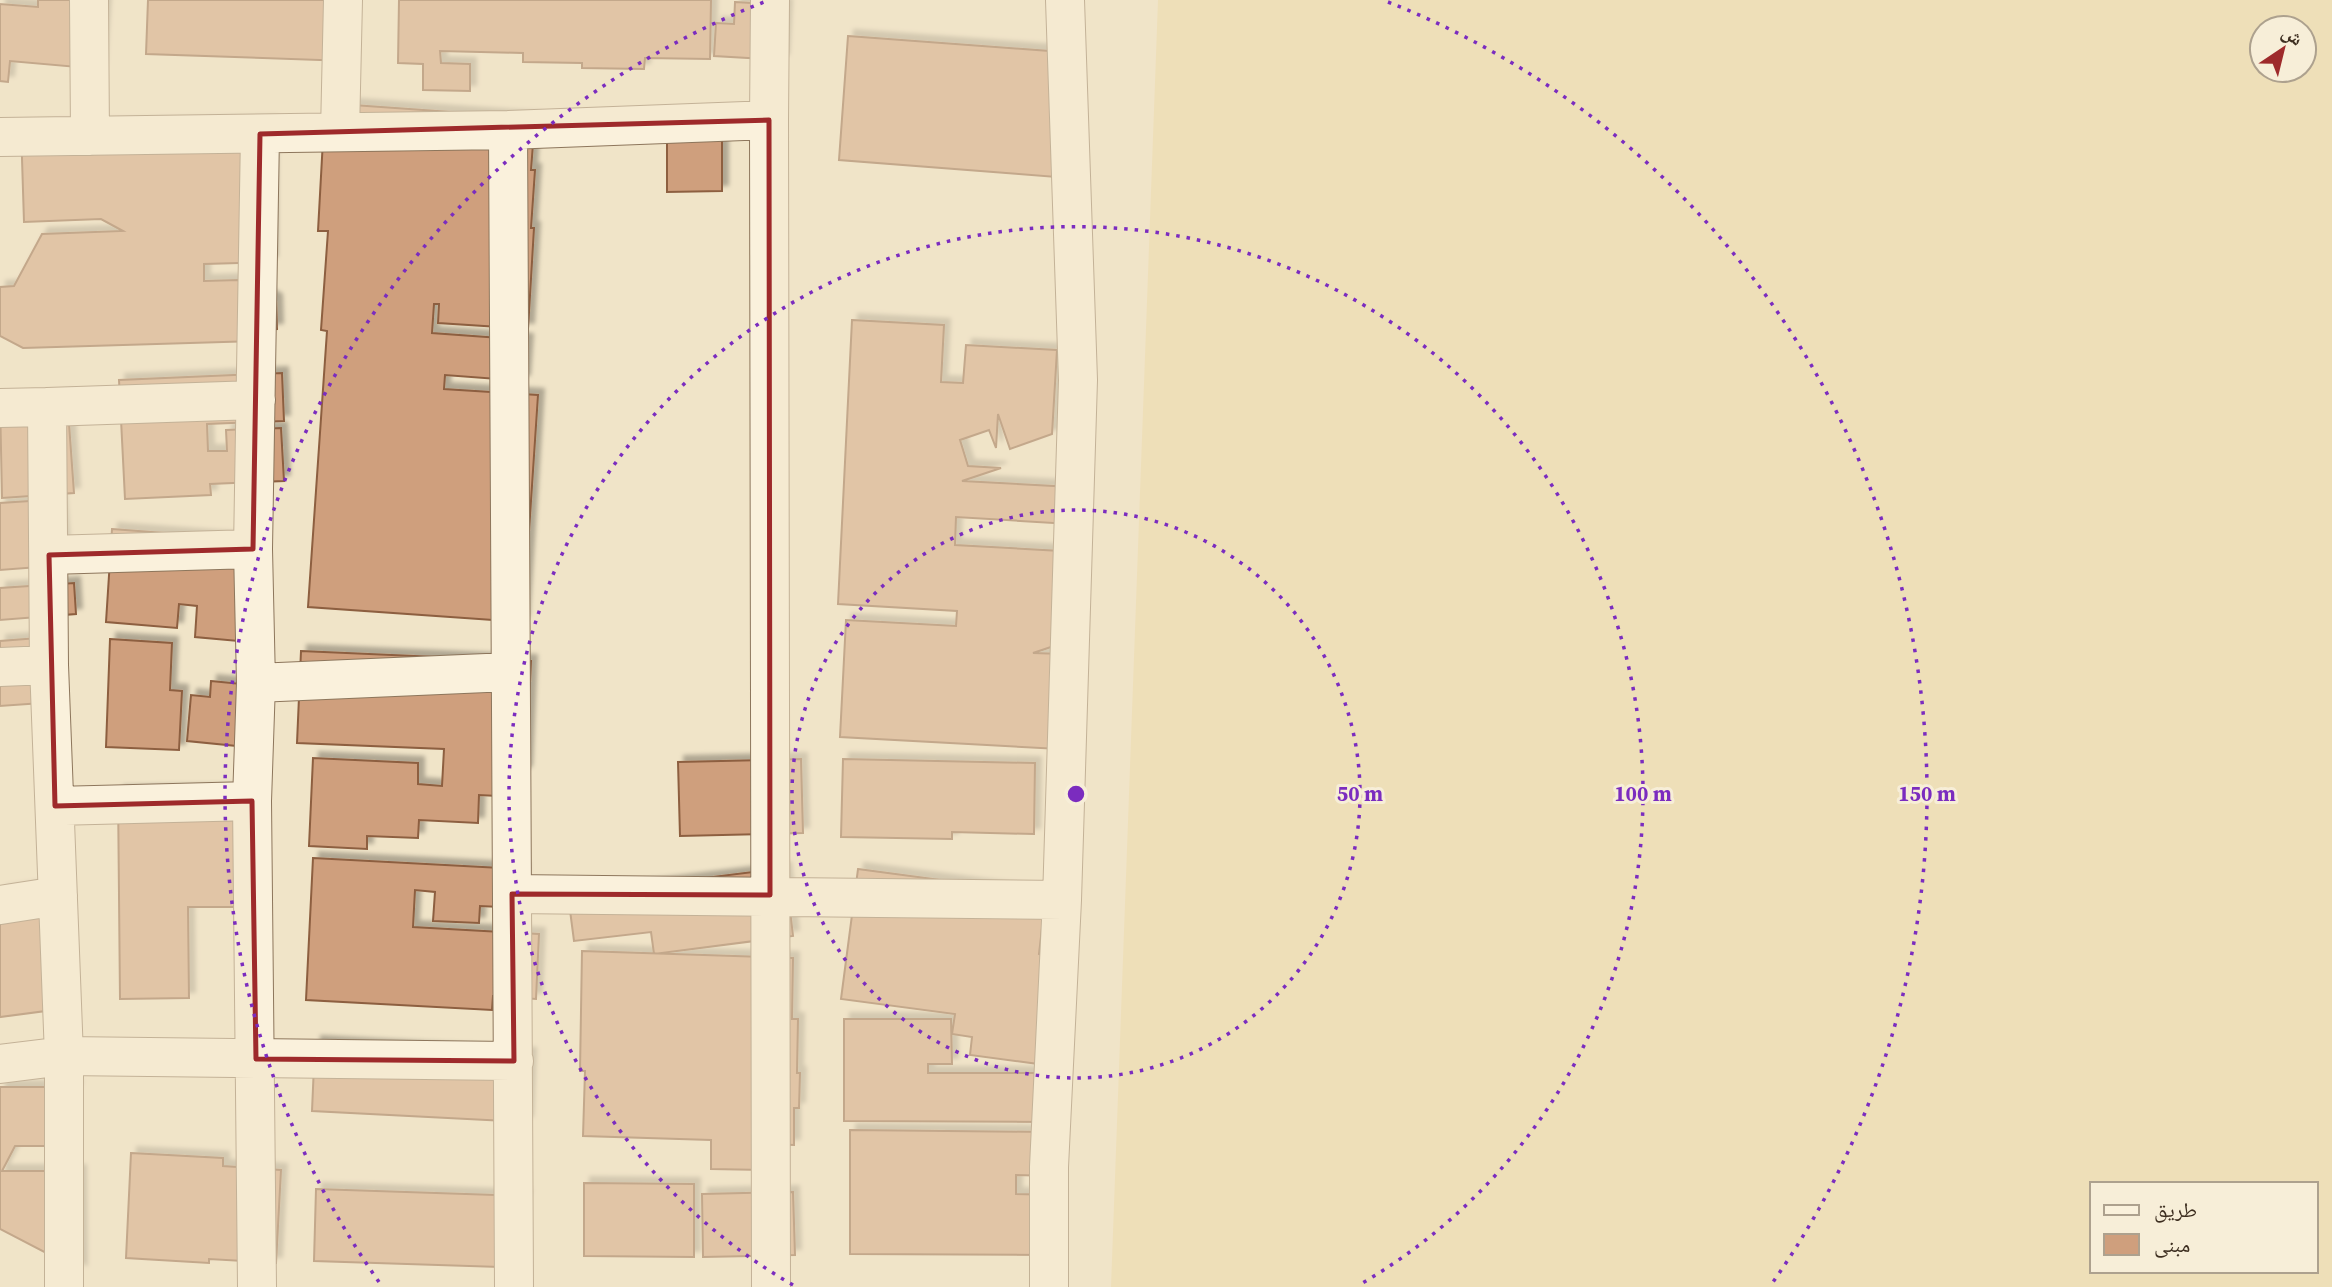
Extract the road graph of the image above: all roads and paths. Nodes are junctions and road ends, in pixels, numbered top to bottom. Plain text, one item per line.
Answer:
1 (89, 0) edge
2 (343, 0) edge
3 (770, 0) edge
4 (1065, 0) edge
5 (769, 120) junction
6 (508, 130) junction
7 (340, 132) junction
8 (260, 134) junction
9 (90, 136) junction
10 (0, 137) edge
11 (256, 400) junction
12 (47, 407) junction
13 (0, 408) edge
14 (253, 549) junction
15 (49, 555) junction
16 (49, 665) junction
17 (0, 667) edge
18 (510, 672) junction
19 (256, 683) junction
20 (252, 801) junction
21 (55, 806) junction
22 (512, 894) junction
23 (770, 895) junction
24 (58, 896) junction
25 (1062, 900) junction
26 (0, 905) edge
27 (64, 1056) junction
28 (256, 1059) junction
29 (514, 1061) junction
30 (0, 1064) edge
31 (64, 1287) edge
32 (257, 1287) edge
33 (514, 1287) edge
34 (771, 1287) edge
35 (1049, 1287) edge

1 - 9 street
2 - 7 street
3 - 5 street
4 - 25 street
5 - 6 street
5 - 23 street
6 - 7 street
6 - 18 street
7 - 8 street
8 - 9 street
8 - 11 street
9 - 10 street
11 - 12 street
11 - 14 street
12 - 13 street
12 - 15 street
14 - 15 street
14 - 19 street
15 - 16 street
16 - 17 street
16 - 21 street
18 - 19 street
18 - 22 street
19 - 20 street
20 - 21 street
20 - 28 street
21 - 24 street
22 - 23 street
22 - 29 street
23 - 25 street
23 - 34 street
24 - 26 street
24 - 27 street
25 - 35 street
27 - 28 street
27 - 30 street
27 - 31 street
28 - 29 street
28 - 32 street
29 - 33 street

